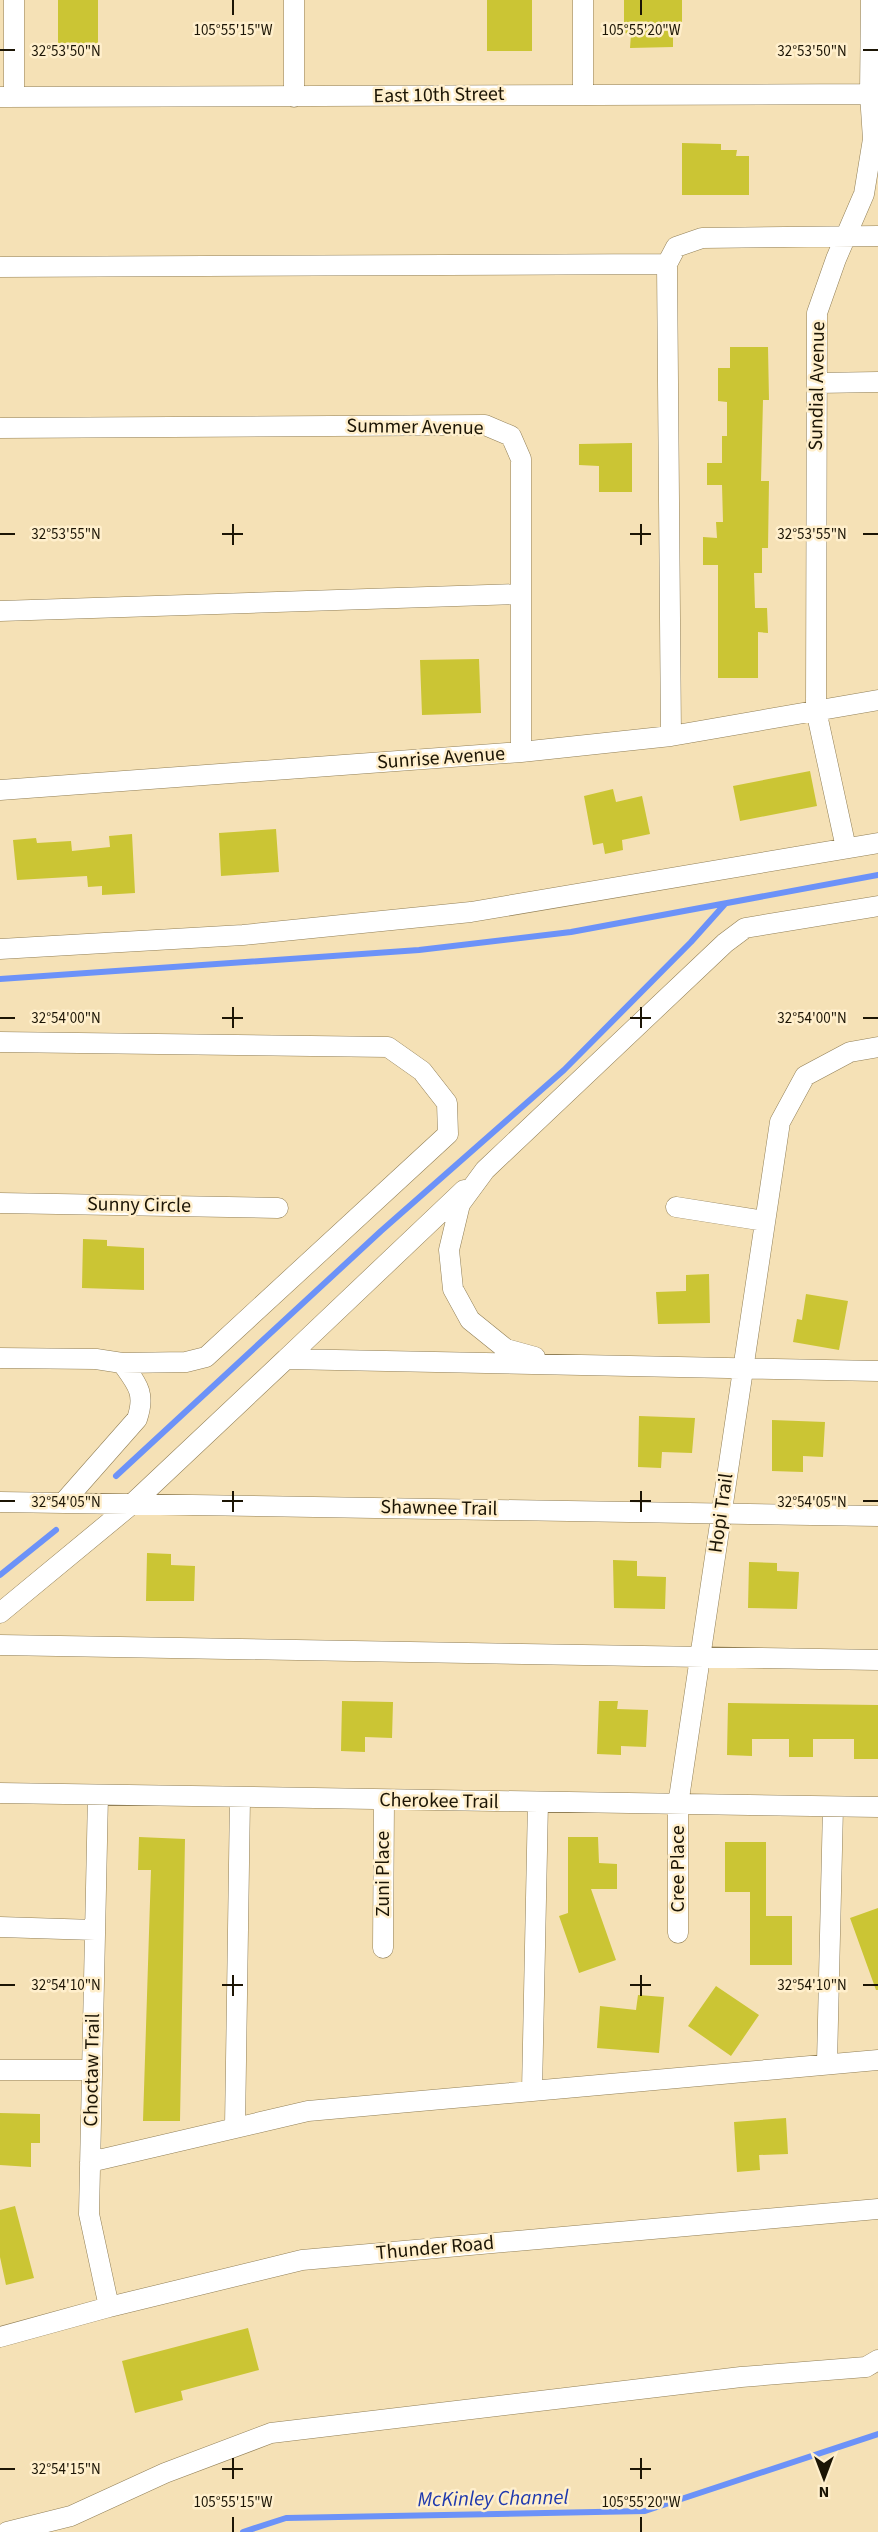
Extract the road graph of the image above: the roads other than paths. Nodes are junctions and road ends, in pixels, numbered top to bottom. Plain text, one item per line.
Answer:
1 (14, 0) edge
2 (294, 0) edge
3 (583, 0) edge
4 (871, 0) edge
5 (583, 94) junction
6 (874, 94) edge
7 (7, 97) edge
8 (294, 97) junction
9 (846, 236) junction
10 (878, 236) edge
11 (667, 264) junction
12 (0, 267) edge
13 (878, 382) edge
14 (817, 383) junction
15 (0, 428) edge
16 (520, 594) junction
17 (0, 611) edge
18 (878, 700) edge
19 (816, 710) junction
20 (670, 736) junction
21 (521, 752) junction
22 (0, 789) edge
23 (878, 843) edge
24 (846, 848) junction
25 (878, 906) edge
26 (0, 949) edge
27 (0, 1042) edge
28 (878, 1047) edge
29 (486, 1170) junction
30 (0, 1203) edge
31 (676, 1207) dead end
32 (278, 1208) dead end
33 (765, 1221) junction
34 (0, 1358) edge
35 (286, 1359) junction
36 (122, 1363) junction
37 (563, 1364) junction
38 (742, 1368) junction
39 (878, 1371) edge
40 (0, 1502) edge
41 (63, 1503) junction
42 (132, 1504) junction
43 (722, 1513) junction
44 (878, 1516) edge
45 (0, 1613) edge
46 (0, 1645) edge
47 (700, 1658) junction
48 (878, 1660) edge
49 (0, 1793) edge
50 (98, 1796) junction
51 (240, 1798) junction
52 (384, 1800) junction
53 (538, 1802) junction
54 (678, 1805) junction
55 (833, 1807) junction
56 (878, 1807) edge
57 (0, 1927) edge
58 (95, 1930) junction
59 (678, 1933) dead end
60 (383, 1948) dead end
61 (878, 2060) edge
62 (826, 2063) junction
63 (0, 2070) edge
64 (91, 2070) junction
65 (532, 2091) junction
66 (236, 2127) junction
67 (90, 2163) junction
68 (878, 2209) edge
69 (109, 2307) junction
70 (0, 2337) edge
71 (878, 2360) edge
72 (7, 2532) edge

1 - 7 street
2 - 8 street
3 - 5 street
4 - 6 street, Sundial Avenue
5 - 6 street, East 10th Street
5 - 8 street, East 10th Street
6 - 9 street, Sundial Avenue
7 - 8 street, East 10th Street
9 - 10 street
9 - 11 street
9 - 14 street, Sundial Avenue
11 - 12 street
11 - 20 street
13 - 14 street
14 - 19 street, Sundial Avenue
15 - 16 street, Summer Avenue
16 - 17 street
16 - 21 street, Summer Avenue
18 - 19 street, Sunrise Avenue
19 - 20 street, Sunrise Avenue
19 - 24 street, Sundial Avenue
20 - 21 street, Sunrise Avenue
21 - 22 street, Sunrise Avenue
23 - 24 street
24 - 26 street
25 - 29 street
27 - 36 street
28 - 33 street, Hopi Trail
29 - 35 street
29 - 37 street
30 - 32 street, Sunny Circle
31 - 33 street
33 - 38 street, Hopi Trail
34 - 36 street
35 - 37 street
35 - 42 street
36 - 41 street
37 - 38 street
38 - 39 street
38 - 43 street, Hopi Trail
40 - 41 street, Shawnee Trail
41 - 42 street, Shawnee Trail
42 - 43 street, Shawnee Trail
42 - 45 street
43 - 44 street, Shawnee Trail
43 - 47 street, Hopi Trail
46 - 47 street
47 - 48 street
47 - 54 street, Hopi Trail
49 - 50 street, Cherokee Trail
50 - 51 street, Cherokee Trail
50 - 58 street, Choctaw Trail
51 - 52 street, Cherokee Trail
51 - 66 street
52 - 53 street, Cherokee Trail
52 - 60 street, Zuni Place
53 - 54 street, Cherokee Trail
53 - 65 street
54 - 55 street, Cherokee Trail
54 - 59 street, Cree Place
55 - 56 street, Cherokee Trail
55 - 62 street
57 - 58 street
58 - 64 street, Choctaw Trail
61 - 62 street
62 - 65 street
63 - 64 street
64 - 67 street, Choctaw Trail
65 - 66 street
66 - 67 street
67 - 69 street, Choctaw Trail
68 - 69 street, Thunder Road
69 - 70 street, Thunder Road
71 - 72 street

